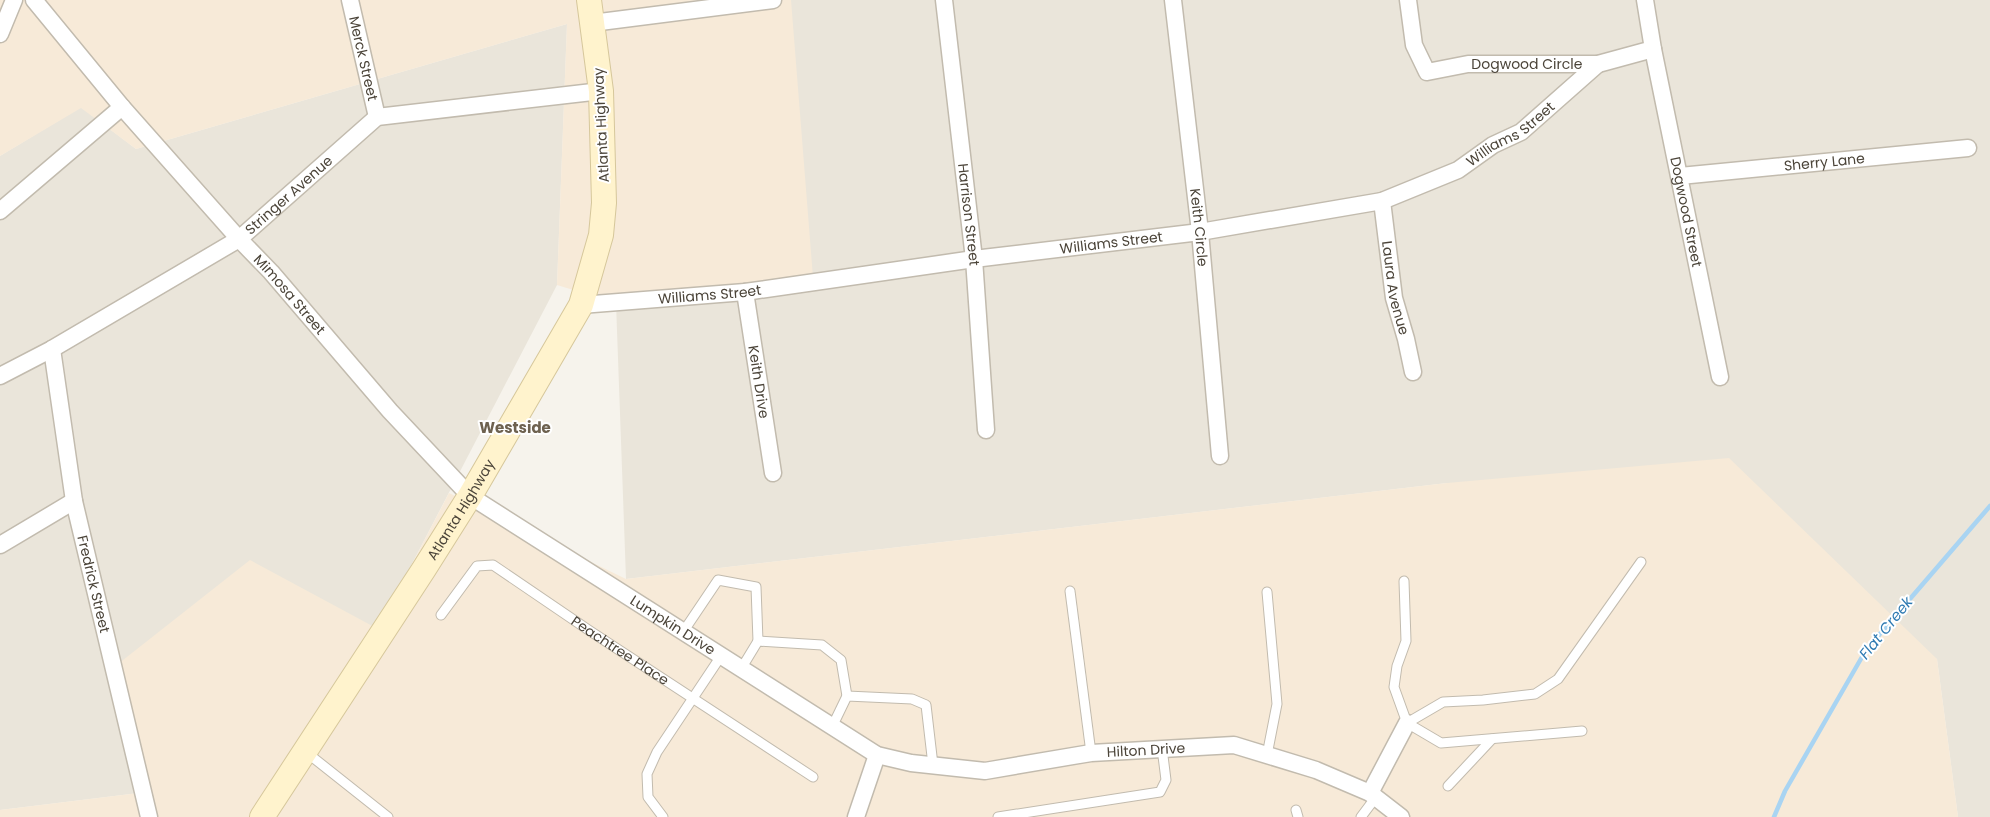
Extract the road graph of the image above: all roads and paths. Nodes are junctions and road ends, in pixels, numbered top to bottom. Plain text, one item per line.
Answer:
1 (14, 0) edge
2 (34, 0) edge
3 (350, 0) edge
4 (773, 0) edge
5 (944, 0) edge
6 (1173, 0) edge
7 (1408, 0) edge
8 (1645, 0) edge
9 (590, 11) edge
10 (0, 34) edge
11 (1653, 49) junction
12 (1598, 64) junction
13 (602, 91) junction
14 (122, 107) junction
15 (377, 117) junction
16 (1968, 148) dead end
17 (1680, 176) junction
18 (1382, 201) junction
19 (0, 211) edge
20 (1200, 232) junction
21 (239, 239) junction
22 (974, 259) junction
23 (745, 292) junction
24 (581, 305) junction
25 (52, 349) junction
26 (1413, 372) dead end
27 (0, 376) edge
28 (1720, 377) dead end
29 (986, 430) dead end
30 (1220, 456) dead end
31 (773, 473) dead end
32 (470, 496) junction
33 (74, 501) junction
34 (0, 545) edge
35 (1641, 562) dead end
36 (1404, 581) dead end
37 (1070, 591) dead end
38 (1267, 592) dead end
39 (441, 615) dead end
40 (684, 632) junction
41 (758, 641) junction
42 (721, 656) junction
43 (741, 670) junction
44 (847, 696) junction
45 (694, 698) junction
46 (1407, 723) junction
47 (832, 727) junction
48 (1582, 731) dead end
49 (1492, 739) junction
50 (1162, 748) junction
51 (306, 751) junction
52 (1091, 753) junction
53 (877, 755) junction
54 (1268, 755) junction
55 (933, 765) junction
56 (814, 777) dead end
57 (1448, 786) dead end
58 (1373, 795) junction
59 (269, 814) edge
60 (149, 817) edge
61 (388, 817) edge
62 (663, 817) edge
63 (856, 817) edge
64 (998, 817) edge
65 (1361, 817) edge
66 (1401, 817) edge

1 - 10 street
2 - 14 street, Mimosa Street
3 - 15 street, Merck Street
4 - 9 street
5 - 22 street, Harrison Street
6 - 20 street, Keith Circle
7 - 12 street, Dogwood Circle
8 - 11 street
9 - 13 main road, Atlanta Highway
11 - 12 street, Dogwood Circle
11 - 17 street, Dogwood Street
12 - 18 street, Williams Street
13 - 15 street
13 - 24 main road, Atlanta Highway
14 - 19 street
14 - 21 street, Mimosa Street
15 - 21 street, Stringer Avenue
16 - 17 street, Sherry Lane
17 - 28 street, Dogwood Street
18 - 20 street, Williams Street
18 - 26 street, Laura Avenue
20 - 22 street, Williams Street
20 - 30 street, Keith Circle
21 - 25 street, Stringer Avenue
21 - 32 street, Mimosa Street
22 - 23 street, Williams Street
22 - 29 street, Harrison Street
23 - 24 street, Williams Street
23 - 31 street, Keith Drive
24 - 32 main road, Atlanta Highway
25 - 27 street, Stringer Avenue
25 - 33 street, Fredrick Street
32 - 40 street, Lumpkin Drive
32 - 51 main road, Atlanta Highway
33 - 34 street
33 - 60 street, Fredrick Street
35 - 46 lane
36 - 46 lane
37 - 52 lane
38 - 54 lane
39 - 45 lane, Peachtree Place
40 - 41 lane
40 - 42 street, Lumpkin Drive
41 - 43 lane
41 - 44 lane
42 - 43 street, Lumpkin Drive
42 - 45 lane
43 - 47 street, Lumpkin Drive
44 - 47 lane
44 - 55 lane
45 - 56 lane, Peachtree Place
45 - 62 lane
46 - 49 lane
46 - 58 street
47 - 53 street, Lumpkin Drive
48 - 49 lane
49 - 57 lane
50 - 52 street, Hilton Drive
50 - 54 street, Hilton Drive
50 - 64 lane
51 - 59 main road, Atlanta Highway
51 - 61 lane
52 - 55 street, Hilton Drive
53 - 55 street, Hilton Drive
53 - 63 street
54 - 58 street, Hilton Drive
58 - 65 lane
58 - 66 street, Hilton Drive

